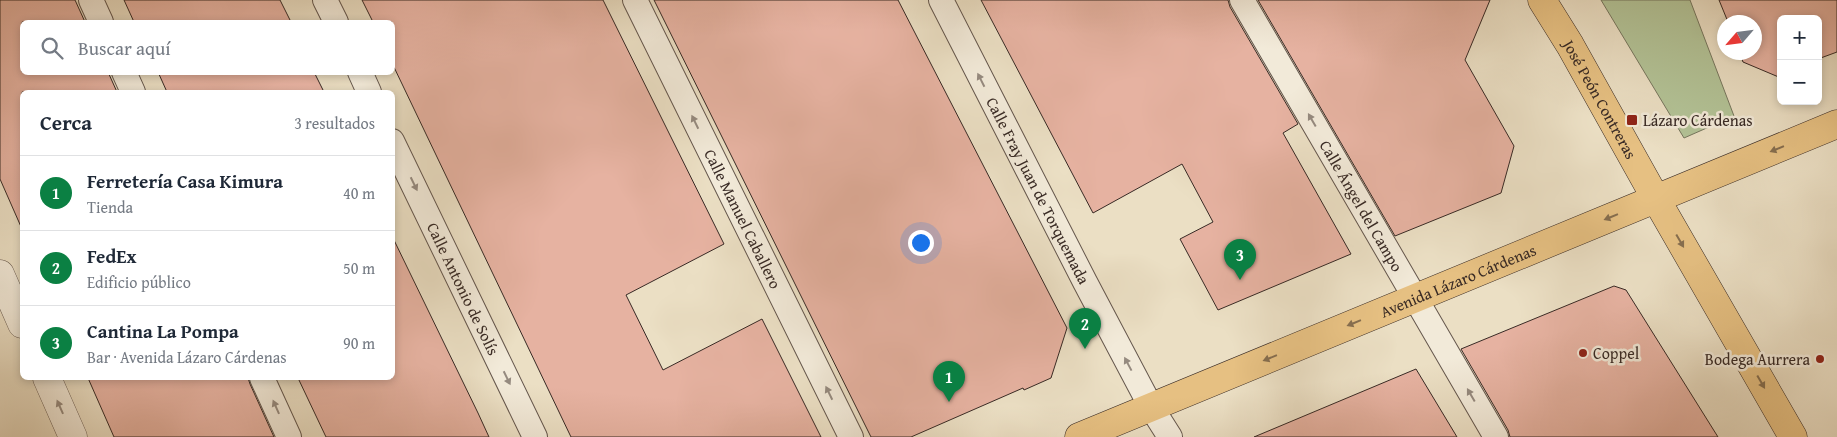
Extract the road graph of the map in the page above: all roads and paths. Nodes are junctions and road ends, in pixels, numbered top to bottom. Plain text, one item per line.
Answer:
1 (91, 0) edge
2 (325, 0) edge
3 (635, 0) edge
4 (940, 0) edge
5 (1242, 0) edge
6 (1542, 0) edge
7 (100, 20) edge
8 (335, 20) edge
9 (125, 75) edge
10 (361, 75) edge
11 (132, 90) edge
12 (368, 90) edge
13 (1837, 124) edge
14 (395, 146) edge
15 (1656, 199) junction
16 (0, 274) edge
17 (1415, 298) junction
18 (20, 319) edge
19 (48, 380) edge
20 (263, 380) edge
21 (1151, 407) junction
22 (74, 437) edge
23 (289, 437) edge
24 (535, 437) edge
25 (851, 437) edge
26 (1079, 437) edge
27 (1170, 437) edge
28 (1496, 437) edge
29 (1793, 437) edge

1 - 7 street
2 - 8 street
25 -> 3 street, Calle Manuel Caballero
21 -> 4 street, Calle Fray Juan de Torquemada
17 -> 5 street, Calle Ángel del Campo
6 - 15 main road, José Peón Contreras
9 - 11 street
10 - 12 street
13 -> 15 main road, Avenida Lázaro Cárdenas
14 -> 24 street, Calle Antonio de Solís
15 -> 17 main road, Avenida Lázaro Cárdenas
15 -> 29 main road, José Peón Contreras
16 - 18 street
17 -> 21 main road, Avenida Lázaro Cárdenas
28 -> 17 street, Calle Ángel del Campo
22 -> 19 street
23 -> 20 street
21 - 26 main road, Avenida Lázaro Cárdenas
21 - 27 street, Calle Fray Juan de Torquemada

